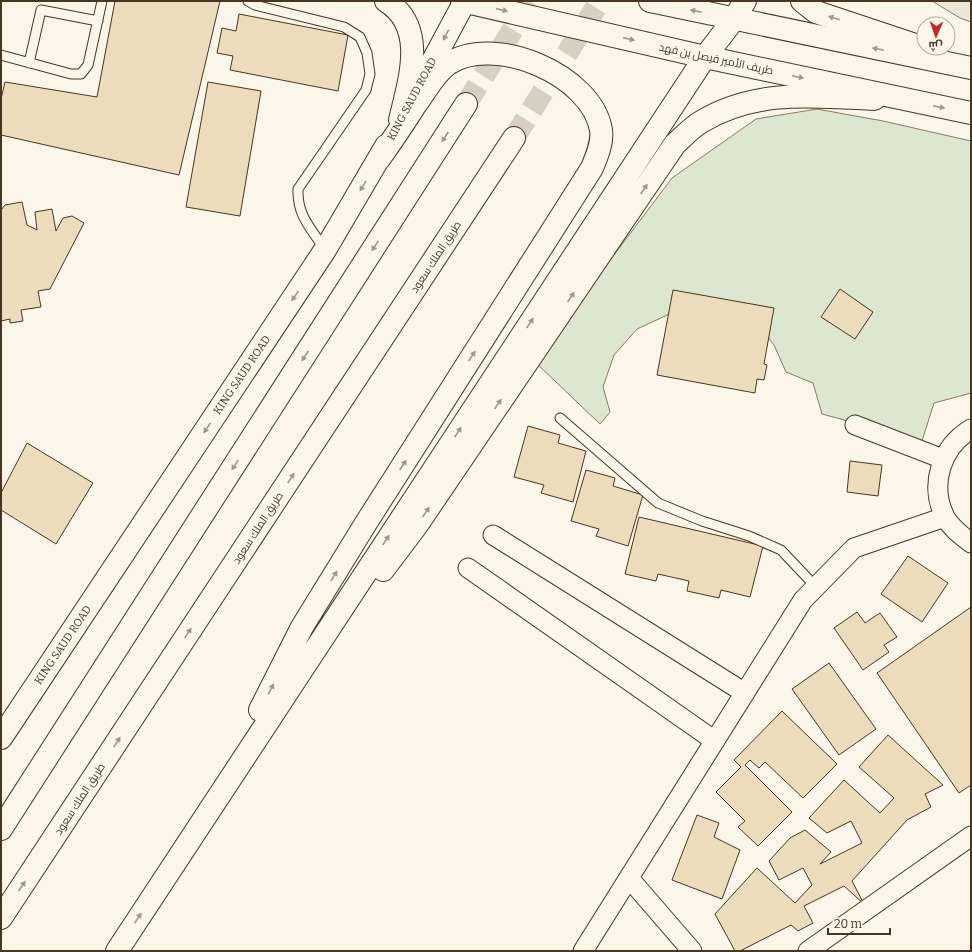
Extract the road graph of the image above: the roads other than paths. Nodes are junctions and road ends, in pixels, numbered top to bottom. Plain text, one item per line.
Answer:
1 (102, 1) edge
2 (248, 1) edge
3 (386, 1) edge
4 (464, 1) edge
5 (650, 1) edge
6 (745, 1) edge
7 (802, 1) edge
8 (42, 6) edge
9 (734, 19) junction
10 (98, 22) junction
11 (916, 45) edge
12 (1, 55) edge
13 (949, 56) edge
14 (705, 57) junction
15 (29, 63) junction
16 (971, 63) edge
17 (971, 68) edge
18 (910, 101) junction
19 (466, 104) tunnel mouth
20 (971, 113) edge
21 (400, 120) junction
22 (514, 138) tunnel mouth
23 (379, 159) junction
24 (326, 250) junction
25 (560, 418) dead end
26 (855, 425) dead end
27 (971, 428) edge
28 (943, 459) junction
29 (945, 517) junction
30 (493, 535) dead end
31 (971, 543) edge
32 (468, 568) dead end
33 (816, 587) junction
34 (745, 693) junction
35 (282, 698) junction
36 (1, 738) edge
37 (715, 742) junction
38 (208, 811) junction
39 (1, 829) edge
40 (971, 836) edge
41 (629, 878) junction
42 (1, 918) edge
43 (117, 951) edge
44 (583, 951) edge
45 (692, 951) edge
46 (808, 951) edge

1 - 10 lane
2 - 24 lane
3 - 21 main road
4 -> 14 main road, طريف الأمير فيصل بن فهد
4 -> 21 main road, KING SAUD ROAD
9 -> 5 main road
6 - 9 main road
11 -> 7 main road
8 - 10 lane
8 - 15 lane
9 - 14 main road
17 -> 9 main road
10 - 15 lane
12 - 15 lane
13 - 16 main road
14 -> 18 main road, طريف الأمير فيصل بن فهد
35 -> 14 main road
18 -> 20 main road, طريف الأمير فيصل بن فهد
35 -> 18 main road
19 -> 39 main road
21 - 23 main road, KING SAUD ROAD
42 -> 22 main road, طريق الملك سعود
23 -> 24 main road, KING SAUD ROAD
38 -> 23 main road
24 -> 36 main road, KING SAUD ROAD
25 - 33 lane
26 - 28 street
27 - 28 street
28 - 29 street
29 - 31 street
29 - 33 street
30 - 34 street
32 - 37 street
33 - 34 street
34 - 37 street
35 - 38 main road
37 - 41 street
43 -> 38 main road
40 - 46 street
41 - 44 street
41 - 45 street

